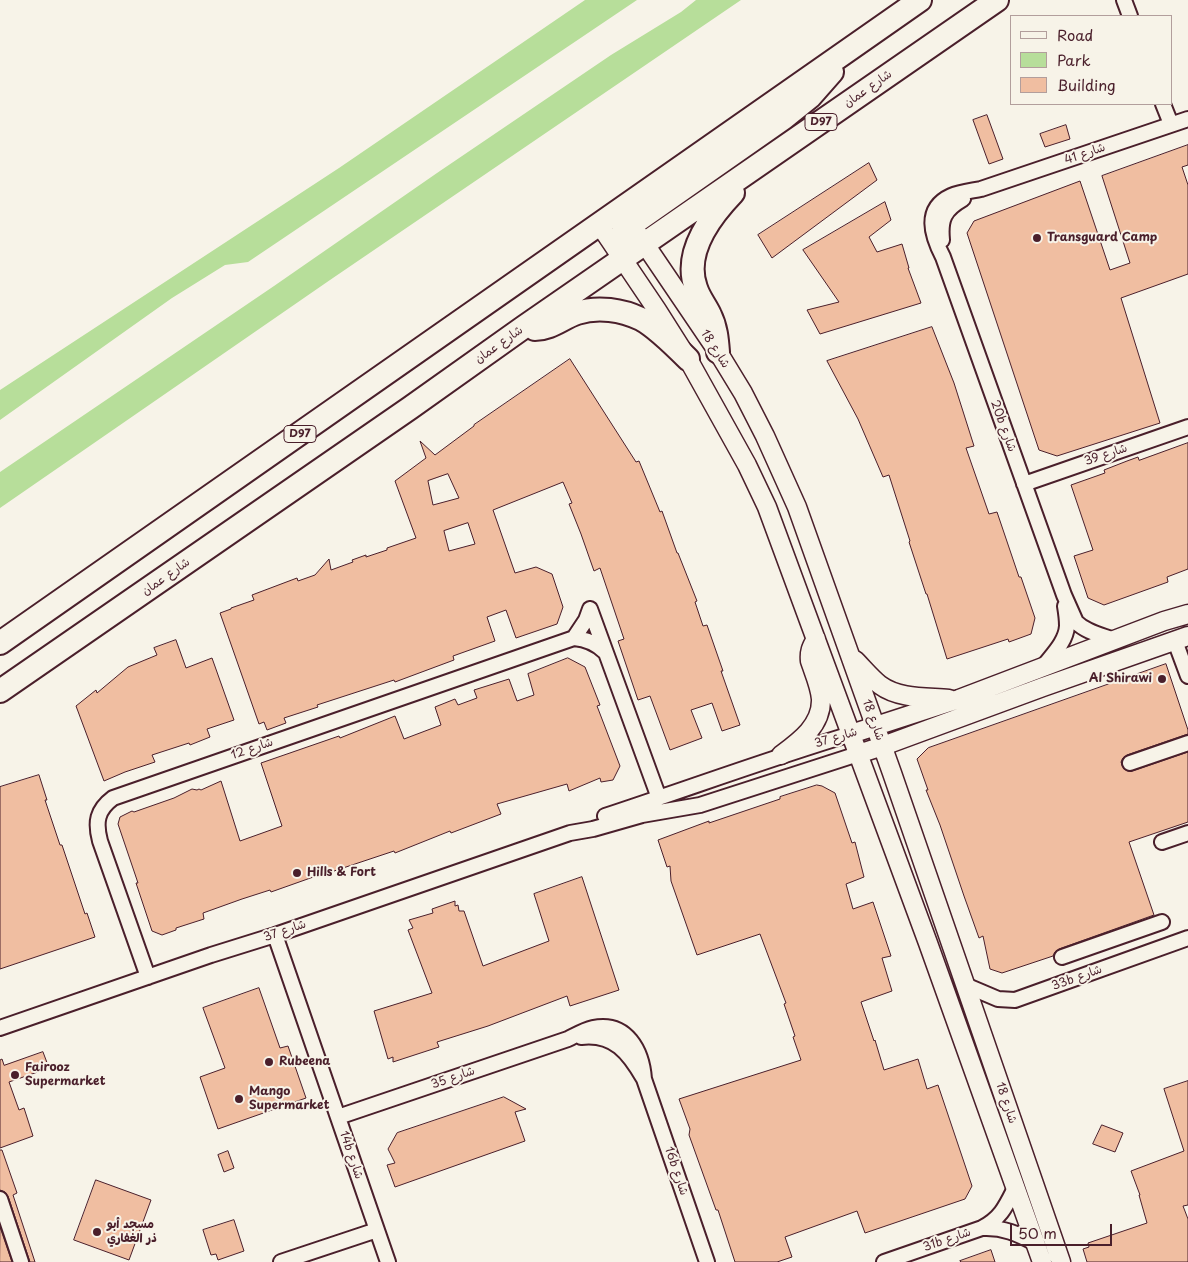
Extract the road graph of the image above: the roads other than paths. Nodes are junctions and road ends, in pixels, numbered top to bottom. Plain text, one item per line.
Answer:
1 (920, 0) edge
2 (997, 0) edge
3 (1124, 0) edge
4 (1130, 15) edge
5 (1163, 105) edge
6 (1188, 119) edge
7 (1171, 124) junction
8 (748, 173) junction
9 (626, 217) junction
10 (599, 224) junction
11 (645, 244) junction
12 (943, 257) joint
13 (624, 259) junction
14 (524, 328) junction
15 (718, 352) junction
16 (688, 359) junction
17 (1188, 427) edge
18 (1024, 484) junction
19 (1064, 595) junction
20 (1188, 614) edge
21 (574, 638) junction
22 (816, 639) junction
23 (1182, 639) edge
24 (1114, 640) junction
25 (0, 643) edge
26 (605, 652) junction
27 (850, 655) junction
28 (1043, 668) junction
29 (1188, 676) edge
30 (0, 691) edge
31 (959, 699) junction
32 (875, 726) junction
33 (850, 734) junction
34 (1188, 743) edge
35 (883, 746) junction
36 (858, 754) junction
37 (782, 755) junction
38 (1130, 763) dead end
39 (659, 798) junction
40 (570, 833) junction
41 (1188, 834) edge
42 (1162, 842) dead end
43 (1162, 922) dead end
44 (275, 935) junction
45 (1188, 938) edge
46 (1113, 939) junction
47 (1062, 957) dead end
48 (1121, 962) junction
49 (148, 977) junction
50 (965, 985) junction
51 (0, 1028) edge
52 (644, 1079) joint
53 (338, 1117) junction
54 (1014, 1188) junction
55 (0, 1200) edge
56 (982, 1228) junction
57 (377, 1230) junction
58 (1035, 1244) junction
59 (20, 1262) edge
60 (281, 1262) edge
61 (388, 1262) edge
62 (707, 1262) edge
63 (884, 1262) edge
64 (1042, 1262) edge
65 (1061, 1262) edge

1 - 9 main road, D97
2 - 8 main road, شارع عمان / D97
3 - 4 street
5 - 7 street
6 - 7 street, شارع 41
7 - 12 street, شارع 41
8 - 11 main road, شارع عمان / D97
8 - 15 main road
9 - 10 main road, D97
9 - 11 street, شارع 18
9 - 13 main road
10 - 13 street, شارع 18
10 - 25 main road, D97
11 - 13 main road, شارع عمان / D97
11 - 15 street, شارع 18
12 - 18 street, 20b شارع
13 - 14 main road, شارع عمان / D97
13 - 16 street, شارع 18
14 - 16 main road
14 - 30 main road, شارع عمان / D97
15 - 27 street, شارع 18
16 - 22 street, شارع 18
17 - 18 street, شارع 39
18 - 19 street, 20b شارع
19 - 24 street, 20b شارع
19 - 28 street, 20b شارع
20 - 24 street, شارع 37
21 - 26 street
21 - 26 street
21 - 49 street, شارع 12
22 - 33 street, شارع 18
22 - 37 street
23 - 29 street
23 - 35 street, شارع 37
24 - 28 street, شارع 37
26 - 39 street
27 - 31 street
27 - 32 street, شارع 18
28 - 31 street, شارع 37
31 - 32 street, شارع 37
32 - 33 street, شارع 37
32 - 35 street, شارع 18
33 - 36 street, شارع 18
33 - 37 street, شارع 37
34 - 38 street
35 - 36 street, شارع 37
35 - 50 street, شارع 18
36 - 40 street, شارع 37
36 - 54 street, شارع 18
37 - 39 street, شارع 37
39 - 40 street, شارع 37
40 - 44 street, شارع 37
41 - 42 street
43 - 46 street
44 - 49 street, شارع 37
44 - 53 street, 14b شارع
45 - 48 street, 33b شارع
46 - 47 street
46 - 48 street
48 - 50 street, 33b شارع
49 - 51 street, شارع 37
50 - 65 street, شارع 18
52 - 53 street, شارع 35
52 - 62 street, 16b شارع
53 - 57 street, 14b شارع
54 - 56 street, 31b شارع
54 - 58 street, شارع 18
55 - 59 street
56 - 58 street, 31b شارع
56 - 63 street, 31b شارع
57 - 60 street
57 - 61 street, 14b شارع
58 - 64 street, شارع 18

